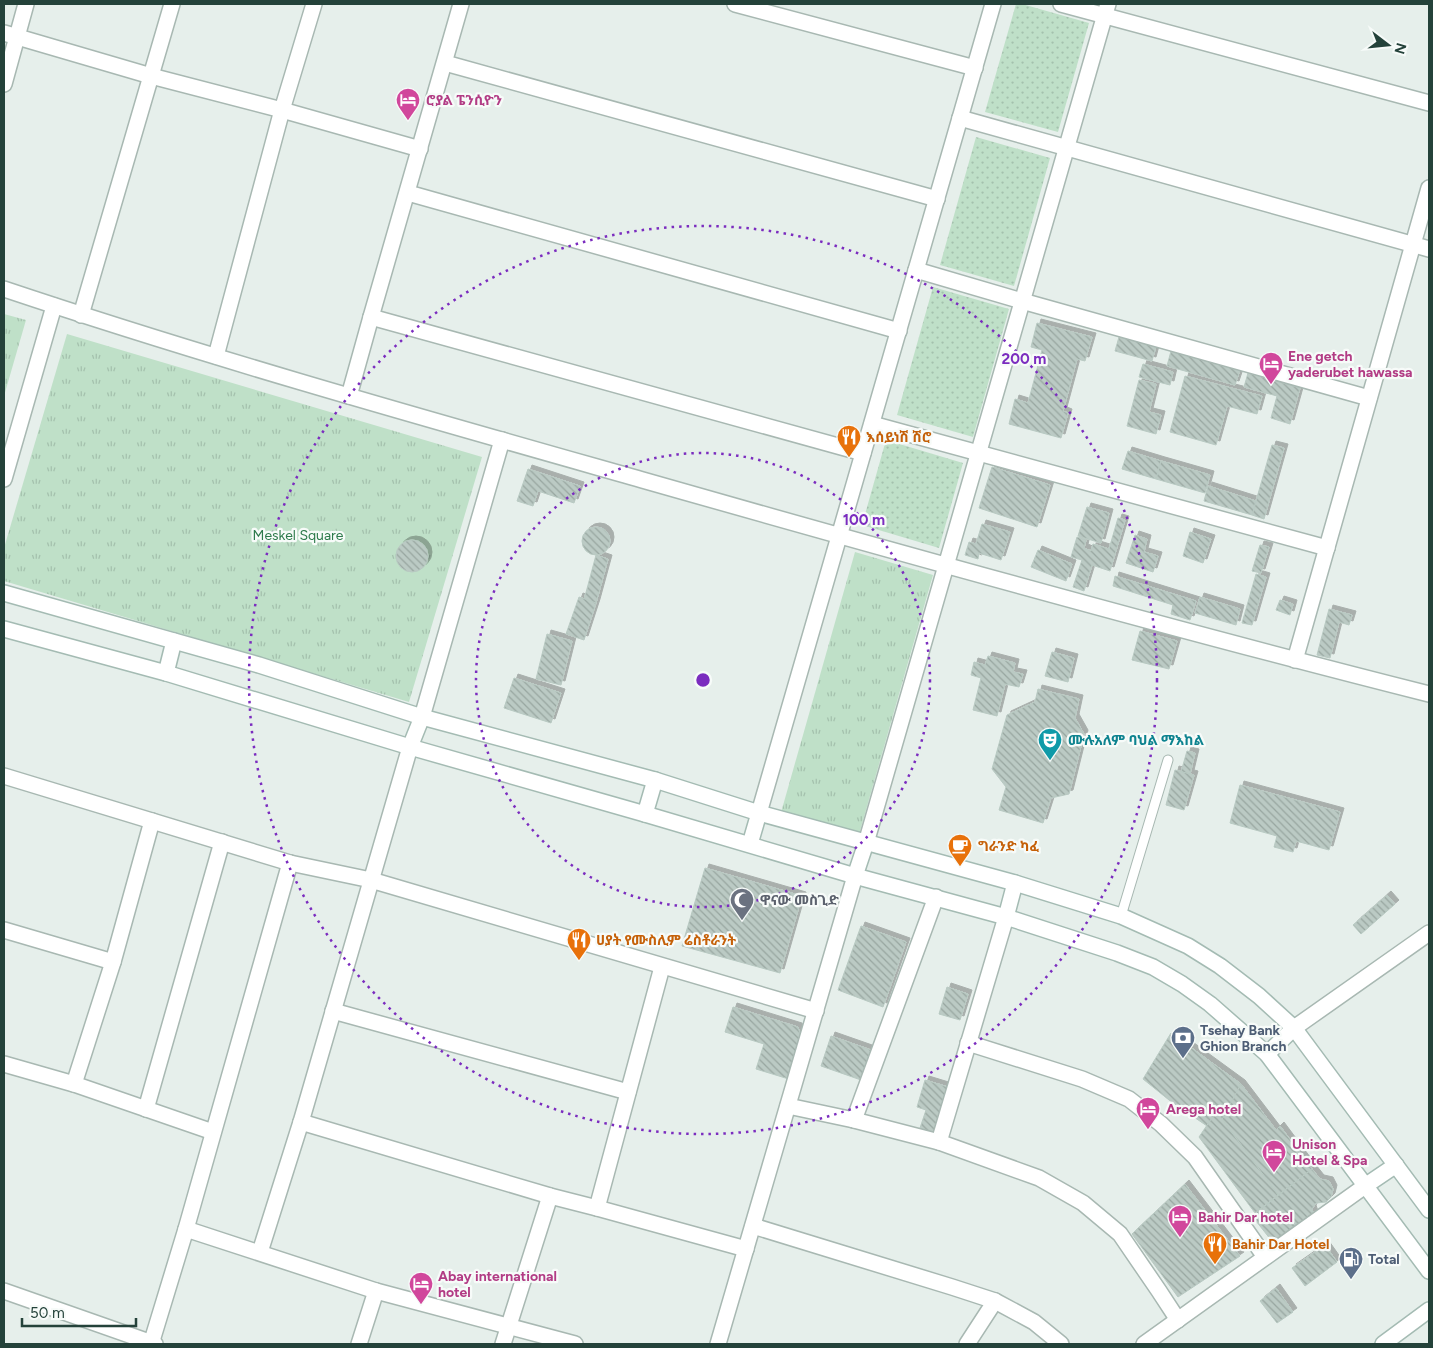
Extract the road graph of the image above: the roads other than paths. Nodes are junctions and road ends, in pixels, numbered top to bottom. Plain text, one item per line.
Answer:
1 (26, 4) edge
2 (172, 4) edge
3 (314, 4) edge
4 (462, 4) edge
5 (735, 4) edge
6 (993, 4) edge
7 (1061, 4) edge
8 (1106, 10) edge
9 (10, 34) edge
10 (445, 63) junction
11 (975, 68) junction
12 (151, 76) junction
13 (4, 84) edge
14 (1429, 103) edge
15 (282, 110) junction
16 (960, 118) junction
17 (1066, 148) junction
18 (420, 149) junction
19 (1429, 188) edge
20 (408, 193) junction
21 (937, 199) junction
22 (1413, 244) junction
23 (1429, 249) edge
24 (916, 270) junction
25 (4, 289) edge
26 (1022, 301) junction
27 (54, 306) junction
28 (81, 315) junction
29 (371, 317) junction
30 (899, 331) junction
31 (216, 356) junction
32 (349, 396) junction
33 (1370, 398) junction
34 (872, 424) junction
35 (502, 440) junction
36 (863, 453) junction
37 (978, 453) junction
38 (4, 479) edge
39 (839, 536) junction
40 (1327, 548) junction
41 (946, 566) junction
42 (4, 593) edge
43 (4, 629) edge
44 (174, 641) junction
45 (1295, 660) junction
46 (166, 673) junction
47 (1429, 694) edge
48 (422, 716) junction
49 (410, 747) junction
50 (1168, 760) dead end
51 (4, 776) edge
52 (655, 780) junction
53 (759, 813) junction
54 (645, 814) junction
55 (152, 821) junction
56 (222, 842) junction
57 (866, 843) junction
58 (750, 844) junction
59 (290, 863) junction
60 (855, 876) junction
61 (371, 880) junction
62 (1015, 883) junction
63 (936, 897) junction
64 (1121, 916) junction
65 (1006, 917) junction
66 (4, 933) edge
67 (1429, 933) edge
68 (113, 962) junction
69 (662, 966) junction
70 (333, 1011) junction
71 (816, 1011) junction
72 (1294, 1028) junction
73 (968, 1043) junction
74 (1268, 1054) junction
75 (4, 1064) edge
76 (74, 1084) junction
77 (628, 1092) junction
78 (788, 1106) junction
79 (146, 1109) junction
80 (854, 1120) junction
81 (301, 1122) junction
82 (214, 1132) junction
83 (939, 1142) junction
84 (1396, 1165) junction
85 (1365, 1186) junction
86 (550, 1196) junction
87 (597, 1208) junction
88 (1429, 1210) edge
89 (753, 1226) junction
90 (186, 1229) junction
91 (746, 1249) junction
92 (260, 1252) junction
93 (1265, 1257) junction
94 (1429, 1271) edge
95 (4, 1291) edge
96 (376, 1291) junction
97 (995, 1301) junction
98 (1429, 1310) edge
99 (1178, 1320) junction
100 (508, 1327) junction
101 (153, 1344) edge
102 (359, 1344) edge
103 (503, 1344) edge
104 (575, 1344) edge
105 (718, 1344) edge
106 (967, 1344) edge
107 (1061, 1344) edge
108 (1144, 1344) edge
109 (1383, 1344) edge

1 - 9 street
2 - 12 street
3 - 15 street
4 - 10 street
5 - 11 street
6 - 11 street
7 - 8 street
8 - 14 street
8 - 17 street
9 - 12 street
9 - 13 street
10 - 18 street
10 - 21 street
11 - 16 street
12 - 15 street
12 - 28 street
15 - 18 street
15 - 31 street
16 - 17 street
16 - 21 street
17 - 22 street
17 - 26 street
18 - 20 street
19 - 22 street
20 - 29 street
20 - 30 street
21 - 24 street
22 - 23 street
22 - 33 street
24 - 26 street
24 - 30 street
25 - 27 street
26 - 33 street
26 - 37 street
27 - 28 street
27 - 38 street
28 - 31 street
29 - 32 street
29 - 36 street
30 - 34 street
31 - 32 street
32 - 35 street
33 - 40 street
34 - 36 street
34 - 37 street
35 - 39 street
35 - 48 street
36 - 39 street
37 - 40 street
37 - 41 street
39 - 41 street
39 - 53 street
40 - 45 street
41 - 45 street
41 - 57 street
42 - 44 street
43 - 46 street
44 - 46 street
44 - 48 street
45 - 47 street
46 - 49 street
48 - 49 street
48 - 52 street
49 - 54 street
49 - 61 street
50 - 64 lane
51 - 55 street
52 - 53 street
52 - 54 street
53 - 57 street
53 - 58 street
54 - 58 street
55 - 56 street
55 - 68 street
56 - 59 street
56 - 79 street
57 - 60 street
57 - 62 street
58 - 60 street
59 - 61 street
59 - 82 street
60 - 63 street
60 - 71 street
61 - 69 street
61 - 70 street
62 - 64 street
62 - 65 street
63 - 65 street
63 - 80 street
64 - 72 street
65 - 73 street
65 - 74 street
66 - 68 street
67 - 72 street
68 - 76 street
69 - 71 street
69 - 77 street
70 - 77 street
70 - 81 street
71 - 78 street
72 - 74 street
72 - 84 street
73 - 83 street
73 - 93 street
74 - 85 street
75 - 76 street
76 - 79 street
77 - 87 street
78 - 80 street
78 - 89 street
79 - 82 street
80 - 83 street
81 - 86 street
81 - 92 street
82 - 90 street
83 - 99 street
84 - 85 street
84 - 88 street
85 - 93 street
85 - 94 street
86 - 87 street
86 - 100 street
87 - 91 street
89 - 91 street
89 - 97 street
90 - 92 street
90 - 101 street
91 - 105 street
92 - 96 street
93 - 99 street
95 - 101 street
96 - 100 street
96 - 102 street
97 - 106 street
97 - 107 street
98 - 109 street
99 - 108 street
100 - 103 street
100 - 104 street

